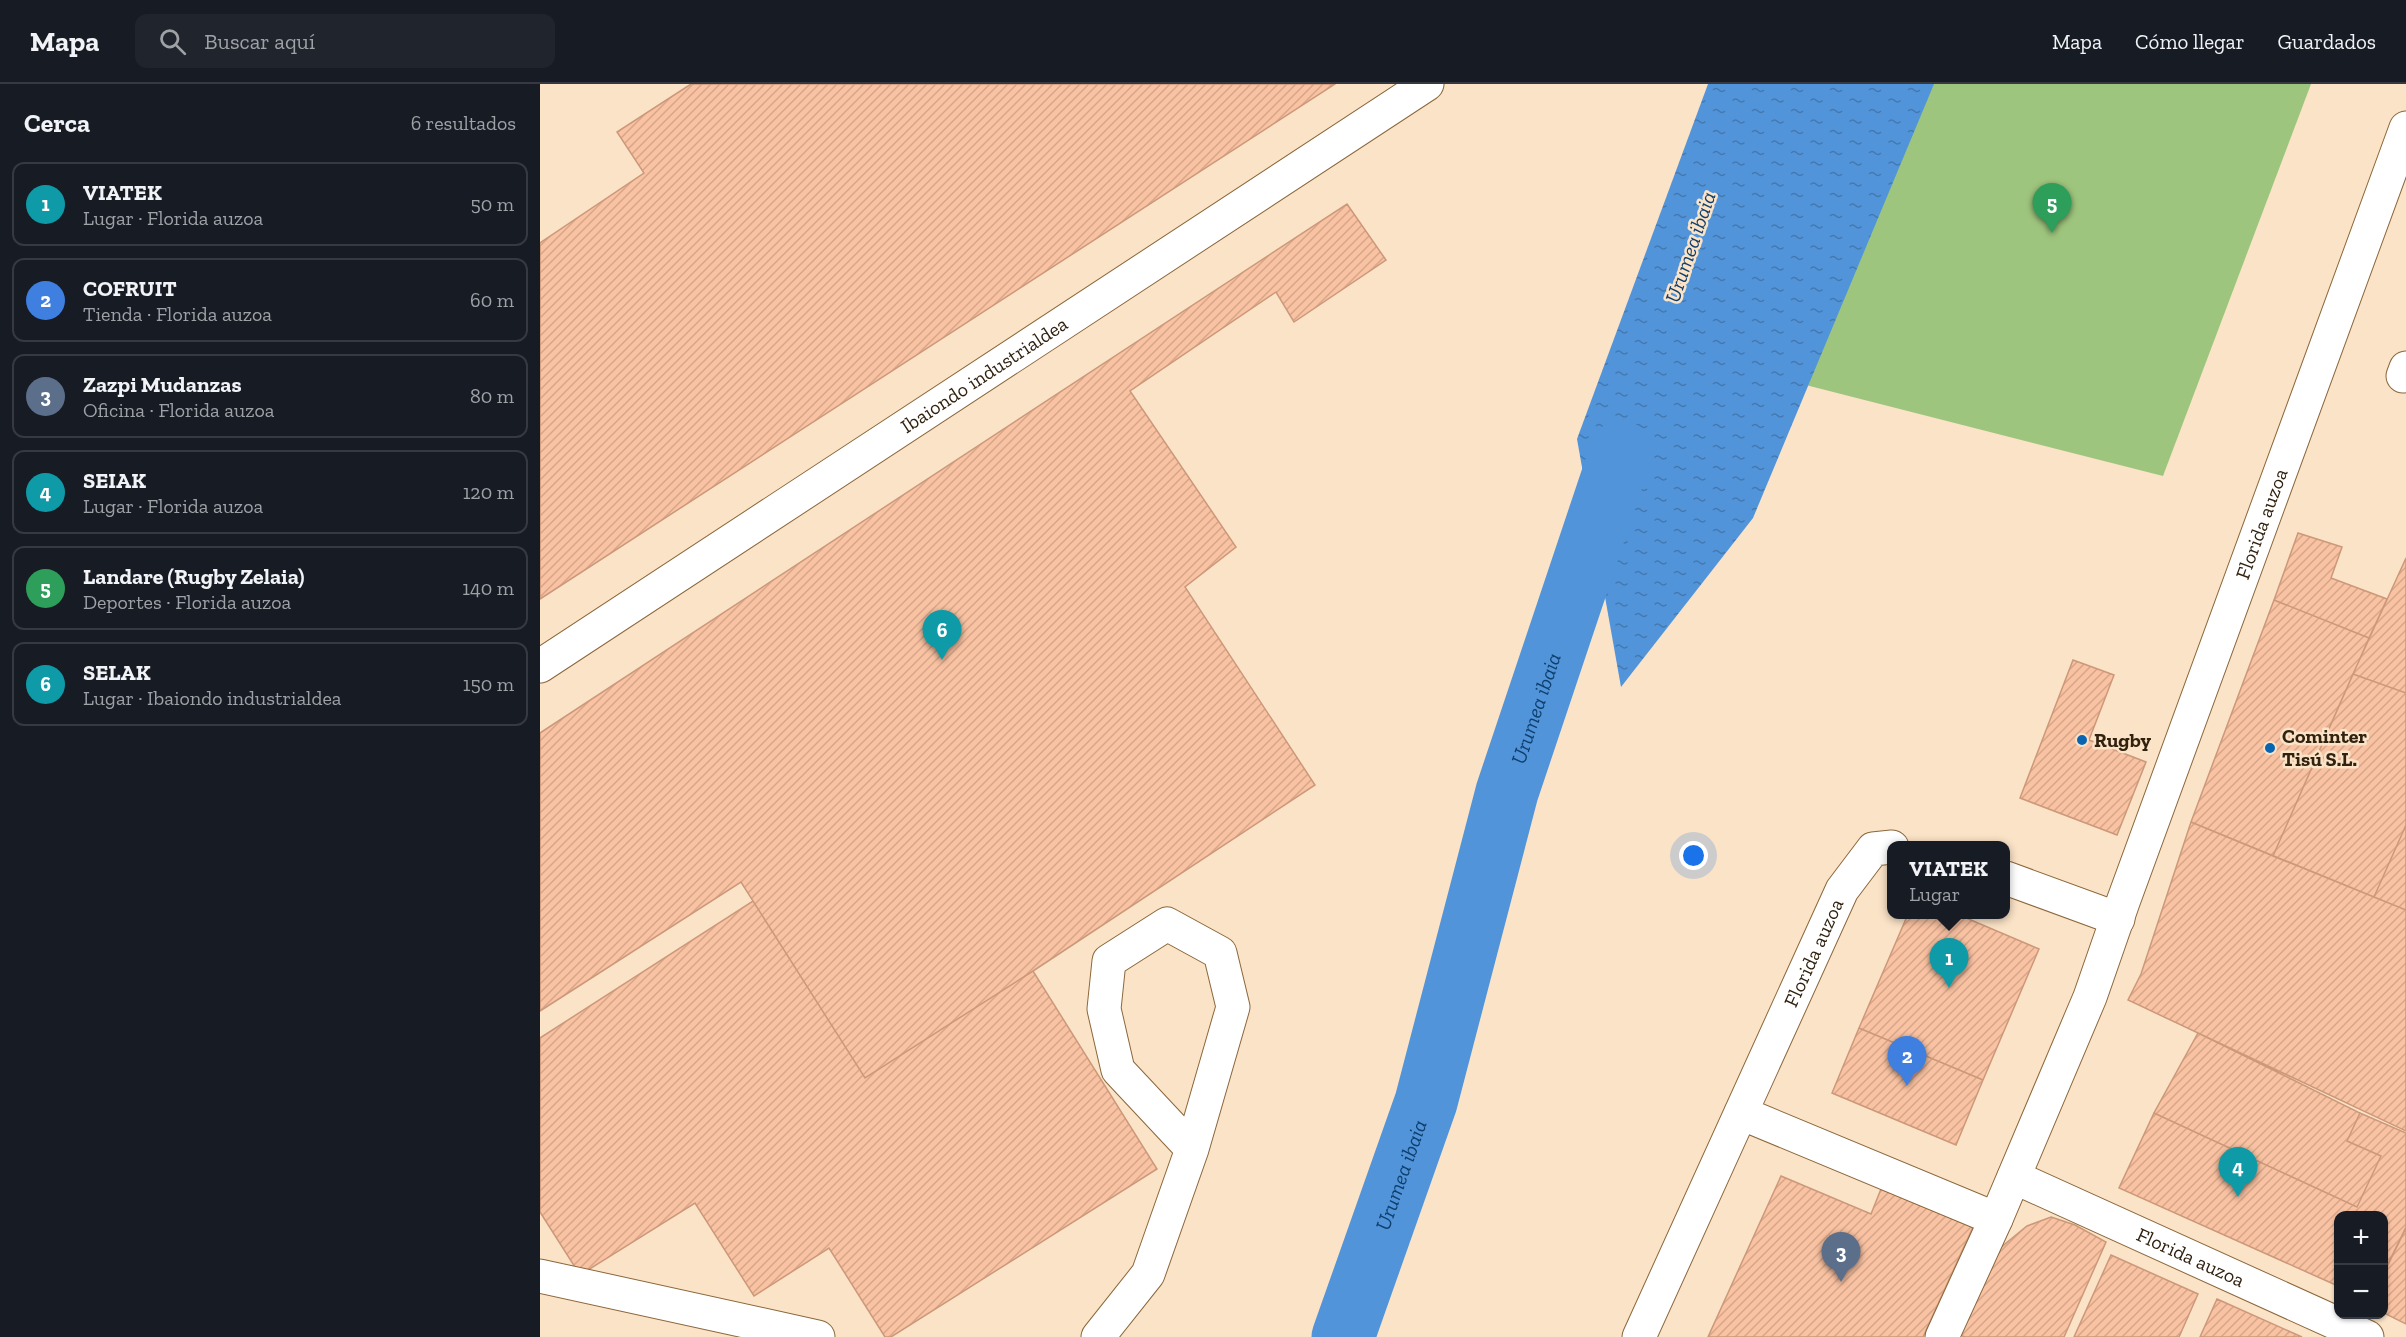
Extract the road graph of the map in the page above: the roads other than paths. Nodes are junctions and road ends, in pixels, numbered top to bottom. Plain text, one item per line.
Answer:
1 (1427, 84) edge
2 (2406, 128) edge
3 (540, 666) edge
4 (1887, 848) edge
5 (2010, 879) edge
6 (2118, 919) junction
7 (1741, 1113) junction
8 (1192, 1149) junction
9 (2014, 1178) junction
10 (1996, 1219) junction
11 (540, 1276) edge
12 (818, 1337) edge
13 (1098, 1337) edge
14 (1639, 1337) edge
15 (1942, 1337) edge
16 (2367, 1337) edge

1 - 3 street, Ibaiondo industrialdea
2 - 6 street, Florida auzoa
4 - 7 street, Florida auzoa
5 - 6 street
6 - 9 street, Florida auzoa
7 - 10 street
7 - 14 street, Florida auzoa
8 - 8 street
8 - 13 street
9 - 10 street, Florida auzoa
9 - 16 street, Florida auzoa
10 - 15 street, Florida auzoa
11 - 12 street

